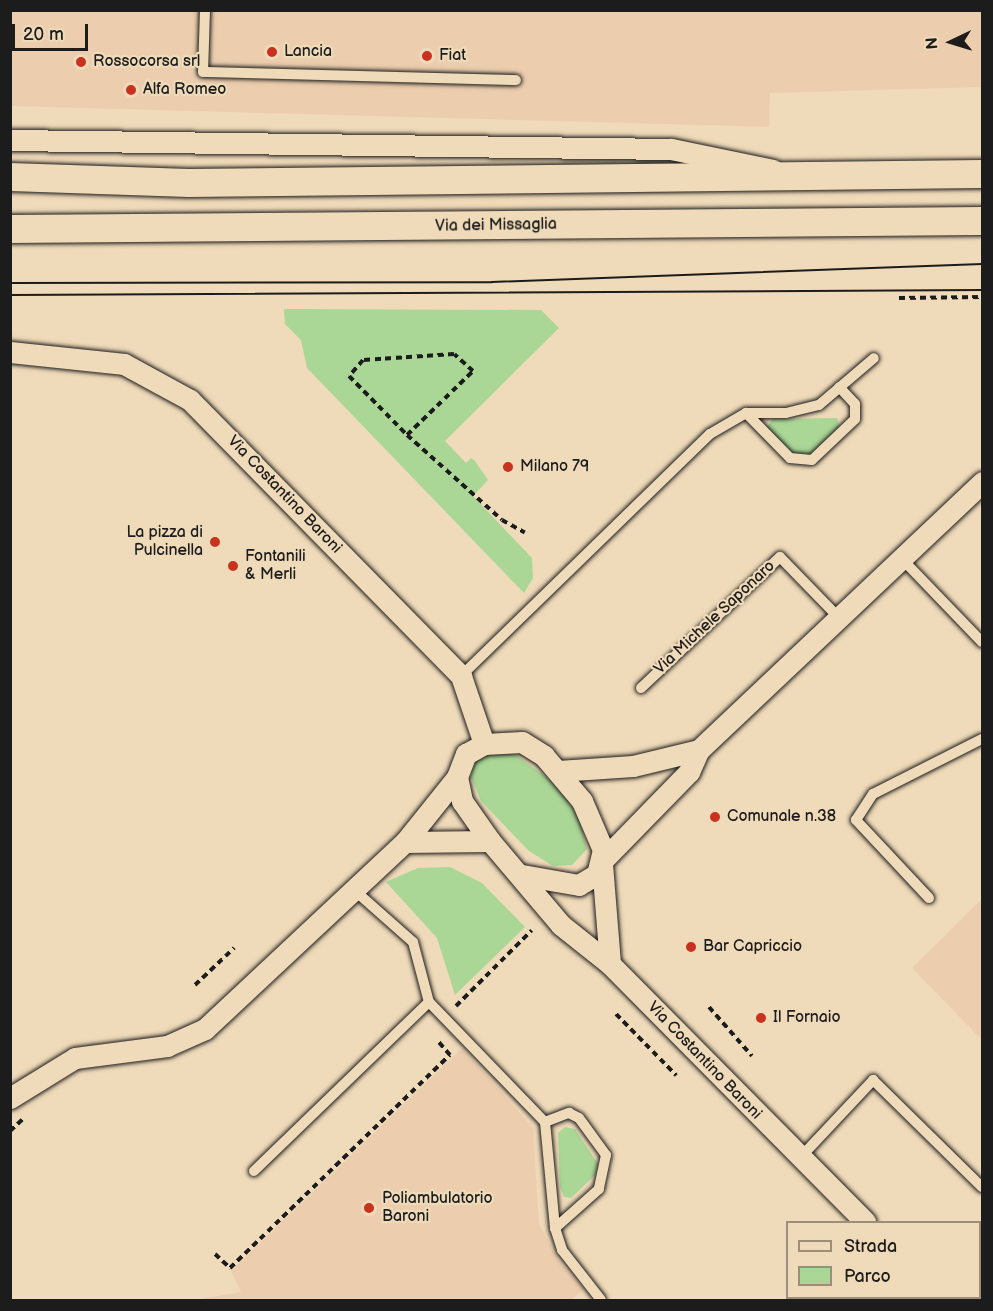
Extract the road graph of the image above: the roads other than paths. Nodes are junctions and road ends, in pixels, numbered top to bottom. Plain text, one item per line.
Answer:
1 (205, 10) edge
2 (516, 80) dead end
3 (10, 140) edge
4 (788, 174) junction
5 (982, 174) edge
6 (10, 177) edge
7 (982, 221) edge
8 (10, 229) edge
9 (10, 352) edge
10 (874, 358) dead end
11 (839, 387) junction
12 (746, 413) junction
13 (982, 482) edge
14 (903, 560) junction
15 (840, 619) junction
16 (982, 642) edge
17 (461, 676) junction
18 (641, 688) dead end
19 (982, 739) edge
20 (484, 744) junction
21 (699, 750) junction
22 (558, 771) junction
23 (457, 777) junction
24 (490, 841) junction
25 (405, 842) junction
26 (603, 862) junction
27 (521, 875) junction
28 (353, 889) junction
29 (929, 898) dead end
30 (610, 964) junction
31 (429, 1002) junction
32 (10, 1098) edge
33 (545, 1122) junction
34 (798, 1160) junction
35 (254, 1171) dead end
36 (982, 1187) edge
37 (864, 1221) edge
38 (555, 1228) junction
39 (601, 1300) edge

1 - 2 lane
3 - 4 street
4 - 5 main road
4 - 6 main road
7 - 8 main road, Via dei Missaglia
9 - 17 street, Via Costantino Baroni
10 - 11 lane
11 - 12 lane
11 - 12 lane
12 - 17 lane
13 - 14 street
14 - 15 street
14 - 16 lane
15 - 18 lane, Via Michele Saponaro
15 - 21 street
17 - 20 street, Via Costantino Baroni
19 - 29 lane
20 - 22 street
20 - 23 street
21 - 22 street
21 - 26 street
22 - 26 street
23 - 24 street, Via Costantino Baroni
23 - 25 street
24 - 25 street
24 - 27 street, Via Costantino Baroni
25 - 28 street
26 - 27 street
26 - 30 street
27 - 30 street, Via Costantino Baroni
28 - 31 lane
28 - 32 street
30 - 34 street, Via Costantino Baroni
31 - 33 lane
31 - 35 lane
33 - 38 lane
33 - 38 lane
34 - 36 lane
34 - 37 street, Via Costantino Baroni
38 - 39 lane

